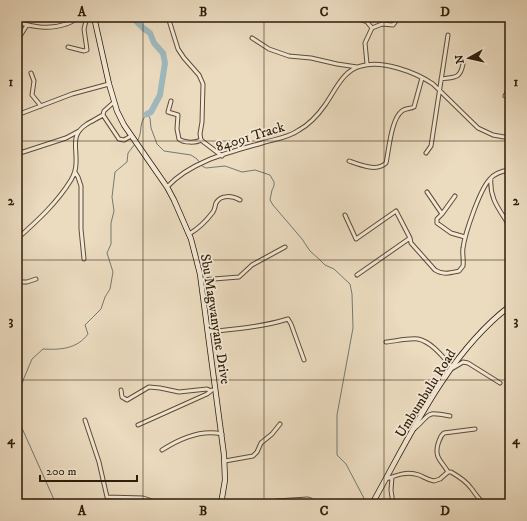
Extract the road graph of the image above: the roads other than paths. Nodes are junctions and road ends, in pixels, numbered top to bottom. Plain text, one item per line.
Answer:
1 (80, 17) edge
2 (87, 17) edge
3 (94, 17) edge
4 (168, 17) edge
5 (354, 17) edge
6 (399, 17) edge
7 (17, 22) edge
8 (27, 25) junction
9 (372, 28) junction
10 (448, 35) dead end
11 (252, 38) dead end
12 (17, 41) edge
13 (68, 47) dead end
14 (368, 64) junction
15 (463, 64) dead end
16 (357, 67) junction
17 (31, 73) dead end
18 (422, 78) junction
19 (441, 79) junction
20 (109, 84) junction
21 (510, 86) edge
22 (440, 90) junction
23 (505, 96) dead end
24 (171, 100) dead end
25 (114, 102) junction
26 (41, 106) junction
27 (17, 115) edge
28 (103, 116) junction
29 (79, 131) junction
30 (132, 137) junction
31 (510, 138) edge
32 (201, 140) junction
33 (426, 153) dead end
34 (17, 154) edge
35 (222, 156) junction
36 (510, 159) edge
37 (349, 161) dead end
38 (509, 170) edge
39 (74, 172) junction
40 (492, 176) junction
41 (510, 176) edge
42 (167, 187) junction
43 (427, 192) dead end
44 (455, 196) dead end
45 (240, 200) dead end
46 (442, 214) junction
47 (345, 215) dead end
48 (510, 225) edge
49 (189, 234) junction
50 (465, 236) junction
51 (410, 238) junction
52 (17, 239) edge
53 (285, 247) dead end
54 (84, 259) dead end
55 (357, 275) dead end
56 (36, 279) dead end
57 (201, 280) junction
58 (17, 282) edge
59 (510, 306) edge
60 (208, 332) junction
61 (386, 342) dead end
62 (304, 360) dead end
63 (451, 368) junction
64 (500, 383) dead end
65 (121, 390) dead end
66 (213, 390) junction
67 (450, 416) dead end
68 (85, 420) dead end
69 (280, 424) dead end
70 (138, 425) dead end
71 (414, 429) junction
72 (475, 429) dead end
73 (222, 434) junction
74 (162, 450) dead end
75 (225, 461) junction
76 (448, 472) junction
77 (392, 477) junction
78 (386, 479) junction
79 (221, 503) edge
80 (161, 504) edge
81 (209, 504) edge
82 (269, 504) edge
83 (312, 504) edge
84 (372, 504) edge
85 (393, 504) edge
86 (486, 504) edge

1 - 8 street
2 - 13 street
3 - 20 main road, Sbu Magwanyane Drive
4 - 32 street
5 - 9 street
6 - 9 street
7 - 8 street
8 - 12 street
9 - 14 street
10 - 19 street
11 - 16 street
14 - 16 street, 84091 Track
14 - 18 street, 84091 Track
15 - 19 street
16 - 35 street, 84091 Track
17 - 26 street
18 - 22 street, 84091 Track
18 - 37 street
19 - 22 street
20 - 25 main road, Sbu Magwanyane Drive
20 - 26 street
21 - 23 street
22 - 31 street, 84091 Track
22 - 33 street
24 - 32 street
25 - 28 street
25 - 30 main road, Sbu Magwanyane Drive
26 - 27 street
28 - 29 street
28 - 30 street
29 - 34 street
29 - 39 street
30 - 42 main road, Sbu Magwanyane Drive
32 - 35 street
35 - 42 street, 84091 Track
36 - 38 main road
38 - 40 street
38 - 41 main road
39 - 52 street
39 - 54 street
40 - 48 street
40 - 50 street
42 - 49 main road, Sbu Magwanyane Drive
43 - 46 street
44 - 46 street
45 - 49 street
46 - 50 street
47 - 51 street
49 - 57 main road, Sbu Magwanyane Drive
50 - 51 street
51 - 55 street
53 - 57 street
56 - 58 street
57 - 60 main road, Sbu Magwanyane Drive
59 - 63 main road, Umbumbulu Road
60 - 62 street
60 - 66 main road, Sbu Magwanyane Drive
61 - 63 street
63 - 64 street
63 - 71 main road, Umbumbulu Road
65 - 66 street
66 - 70 street
66 - 73 main road, Sbu Magwanyane Drive
67 - 71 street
68 - 80 street
69 - 75 street
71 - 78 main road, Umbumbulu Road
72 - 76 street
73 - 74 street
73 - 75 main road, Sbu Magwanyane Drive
75 - 79 main road, Sbu Magwanyane Drive
76 - 77 street
76 - 86 street
77 - 78 street
77 - 85 street
78 - 84 main road, Umbumbulu Road
79 - 81 street
82 - 83 street

